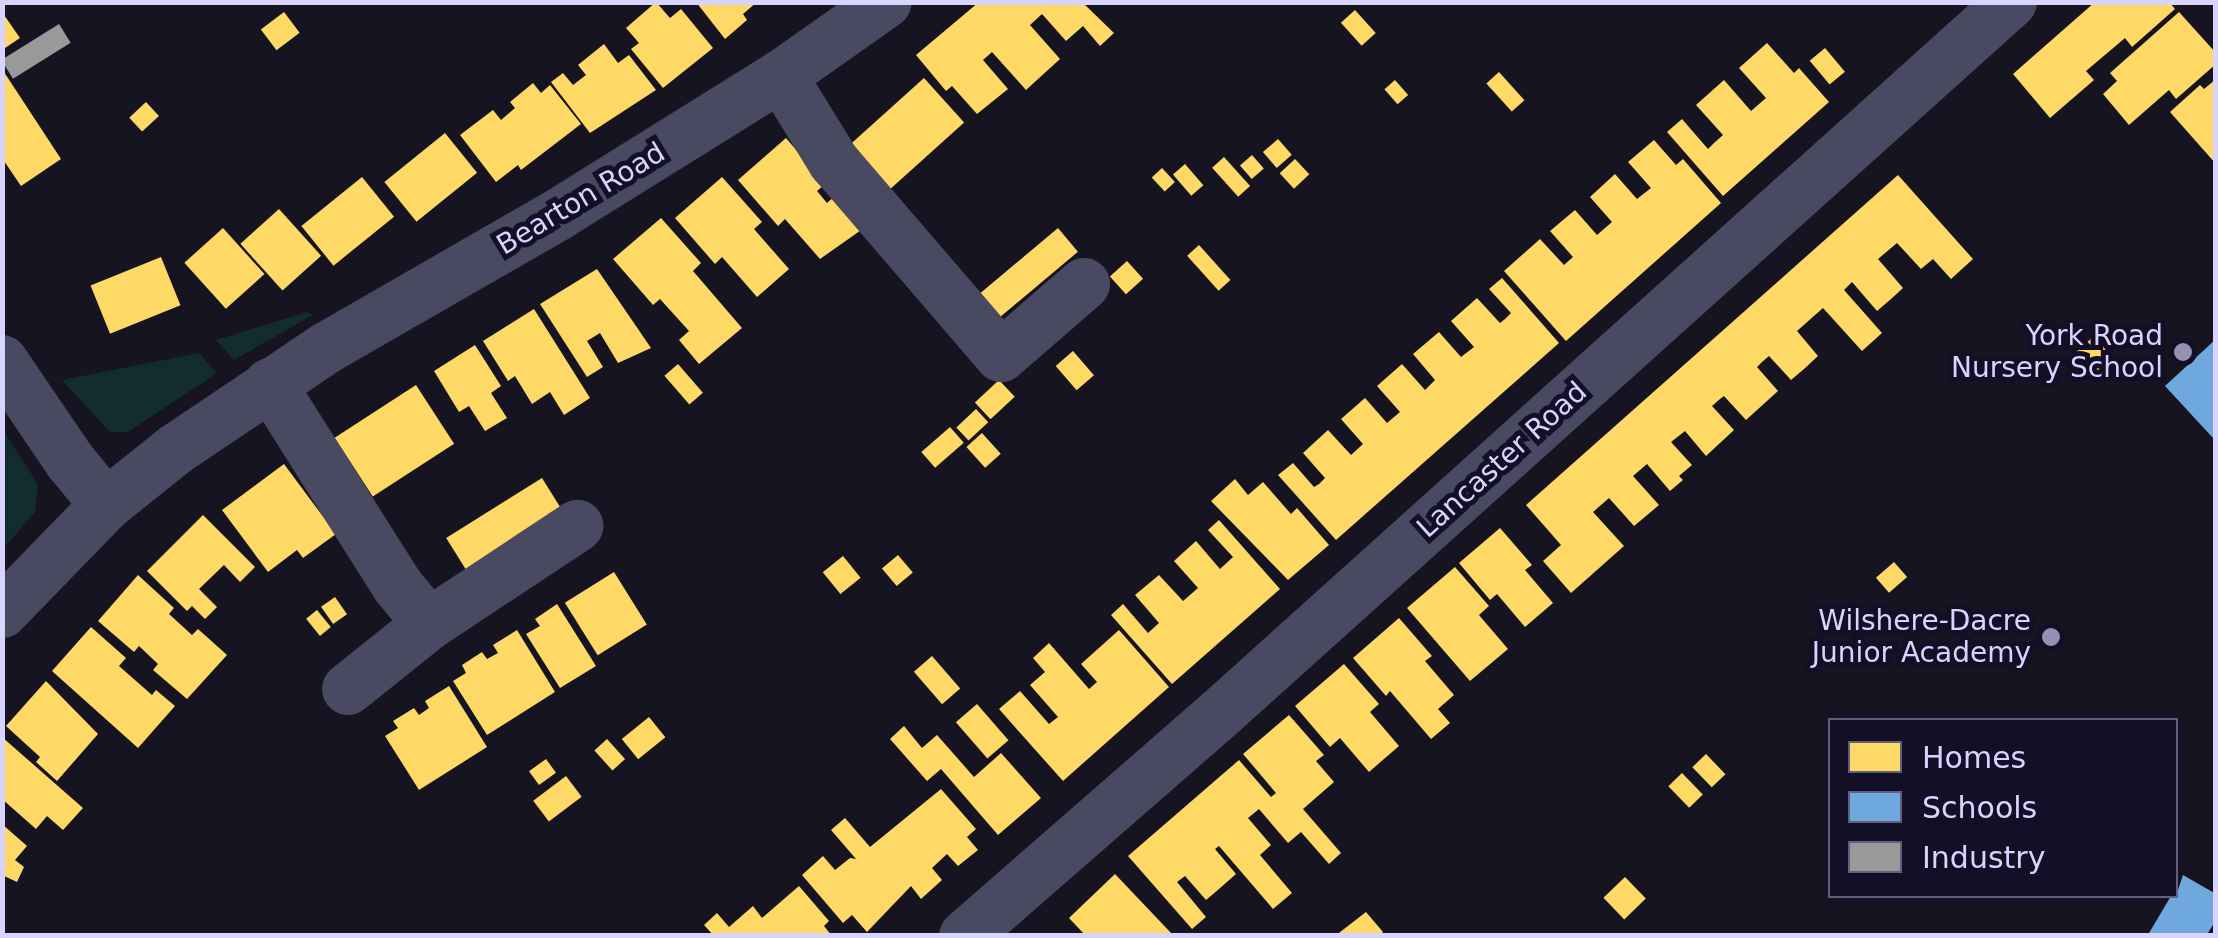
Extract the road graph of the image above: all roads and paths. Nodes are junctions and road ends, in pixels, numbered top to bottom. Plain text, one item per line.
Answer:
1 (886, 2) edge
2 (2011, 2) edge
3 (781, 76) junction
4 (1084, 284) dead end
5 (2, 361) edge
6 (270, 384) junction
7 (106, 505) junction
8 (578, 526) dead end
9 (2, 612) edge
10 (429, 624) junction
11 (348, 689) dead end
12 (988, 928) edge

1 - 3 street, Bearton Road
2 - 12 street, Lancaster Road
3 - 4 street
3 - 6 street, Bearton Road
5 - 7 street
6 - 7 street, Bearton Road
6 - 10 street
7 - 9 street, Bearton Road
8 - 10 street
10 - 11 street

